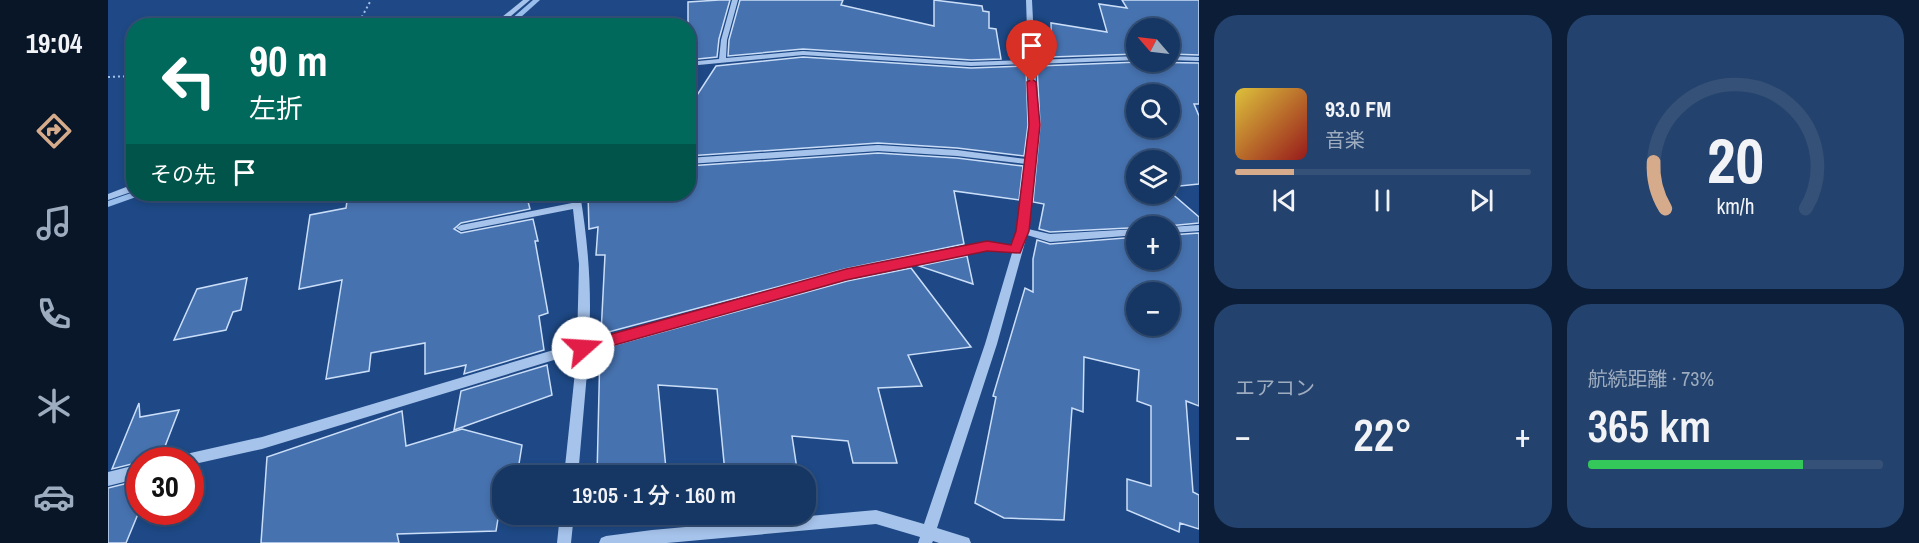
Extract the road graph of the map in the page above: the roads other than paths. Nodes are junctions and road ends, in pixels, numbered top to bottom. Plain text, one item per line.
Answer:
1 (527, 0) edge
2 (735, 0) edge
3 (1029, 0) edge
4 (504, 18) edge
5 (1126, 58) edge
6 (1180, 58) edge
7 (1199, 59) edge
8 (722, 61) junction
9 (1030, 61) junction
10 (696, 63) edge
11 (696, 160) edge
12 (1030, 162) junction
13 (126, 190) edge
14 (108, 196) edge
15 (569, 201) edge
16 (577, 201) edge
17 (461, 228) dead end
18 (1199, 228) edge
19 (1180, 229) edge
20 (1023, 231) junction
21 (1126, 233) edge
22 (1016, 250) junction
23 (583, 348) junction
24 (204, 456) edge
25 (572, 465) edge
26 (126, 474) edge
27 (108, 478) edge
28 (566, 525) edge
29 (927, 537) edge
30 (564, 543) edge
31 (606, 543) edge
32 (964, 543) edge

1 - 4 street
2 - 8 street
3 - 9 street
5 - 9 street
6 - 7 street
8 - 9 street
8 - 10 street
9 - 12 street
11 - 12 street
12 - 20 street
13 - 14 street
15 - 17 street
16 - 23 street
18 - 19 street
20 - 21 street
20 - 22 street
22 - 23 street
22 - 29 street
23 - 24 street
23 - 25 street
26 - 27 street
28 - 30 street
29 - 31 street
29 - 32 street

